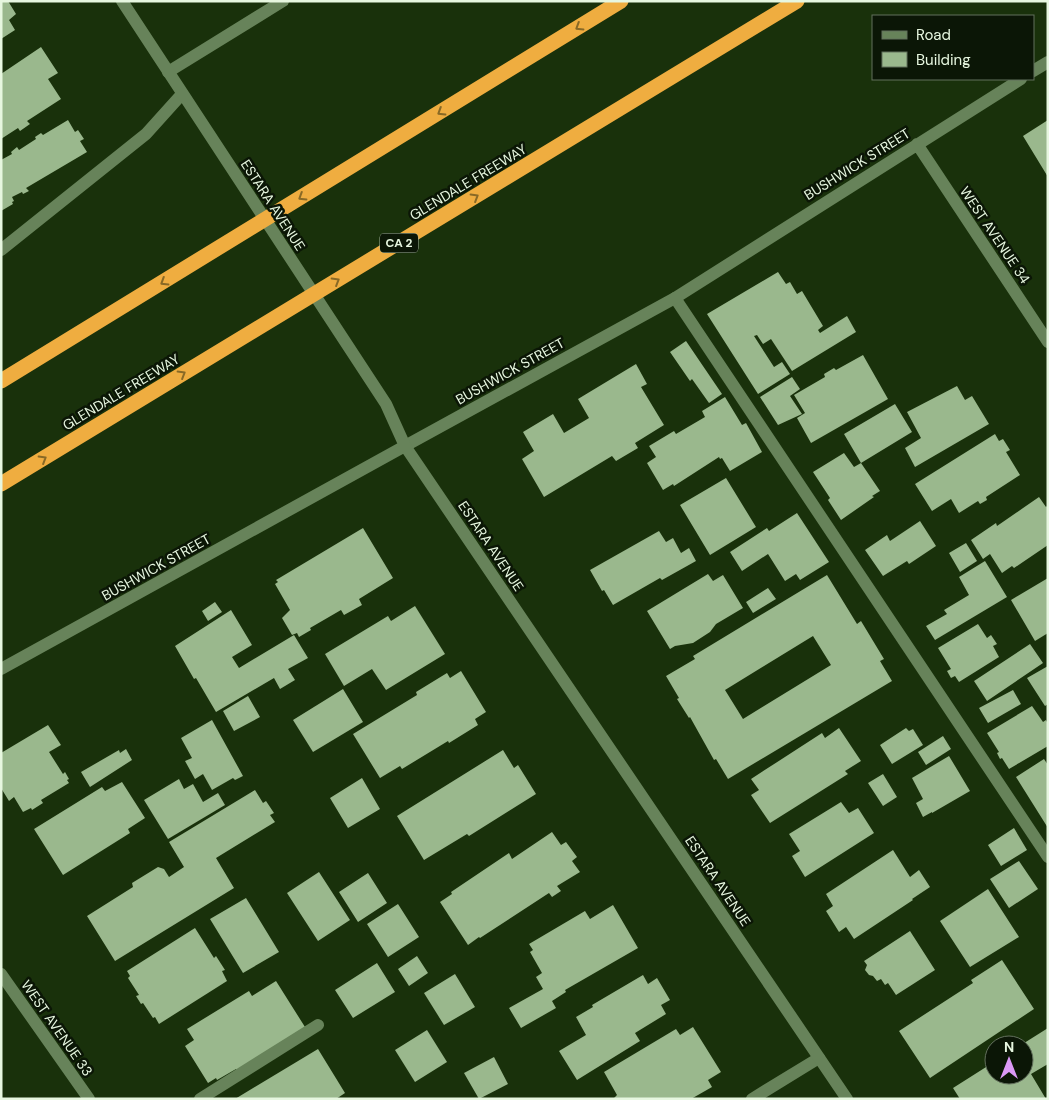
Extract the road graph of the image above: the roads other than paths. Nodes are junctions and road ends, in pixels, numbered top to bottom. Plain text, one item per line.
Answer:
1 (122, 1) edge
2 (283, 1) edge
3 (621, 1) edge
4 (797, 1) edge
5 (1048, 62) edge
6 (1034, 71) edge
7 (168, 72) junction
8 (1019, 80) edge
9 (182, 94) junction
10 (917, 144) junction
11 (1, 250) edge
12 (675, 298) junction
13 (1048, 342) edge
14 (1, 381) edge
15 (405, 446) junction
16 (1, 484) edge
17 (1, 669) edge
18 (1048, 857) edge
19 (1, 974) edge
20 (318, 1025) dead end
21 (819, 1058) junction
22 (89, 1099) edge
23 (200, 1099) edge
24 (752, 1099) edge
25 (847, 1099) edge

1 - 7 street, ESTARA AVENUE
2 - 7 street
3 -> 14 highway
16 -> 4 highway, GLENDALE FREEWAY / CA 2
5 - 6 street
7 - 9 street, ESTARA AVENUE
8 - 10 street, BUSHWICK STREET
9 - 11 street
9 - 15 street, ESTARA AVENUE
10 - 12 street, BUSHWICK STREET
10 - 13 street, WEST AVENUE 34
12 - 15 street, BUSHWICK STREET
12 - 18 street
15 - 17 street, BUSHWICK STREET
15 - 21 street, ESTARA AVENUE
19 - 22 street, WEST AVENUE 33
20 - 23 street
21 - 24 street
21 - 25 street, ESTARA AVENUE

